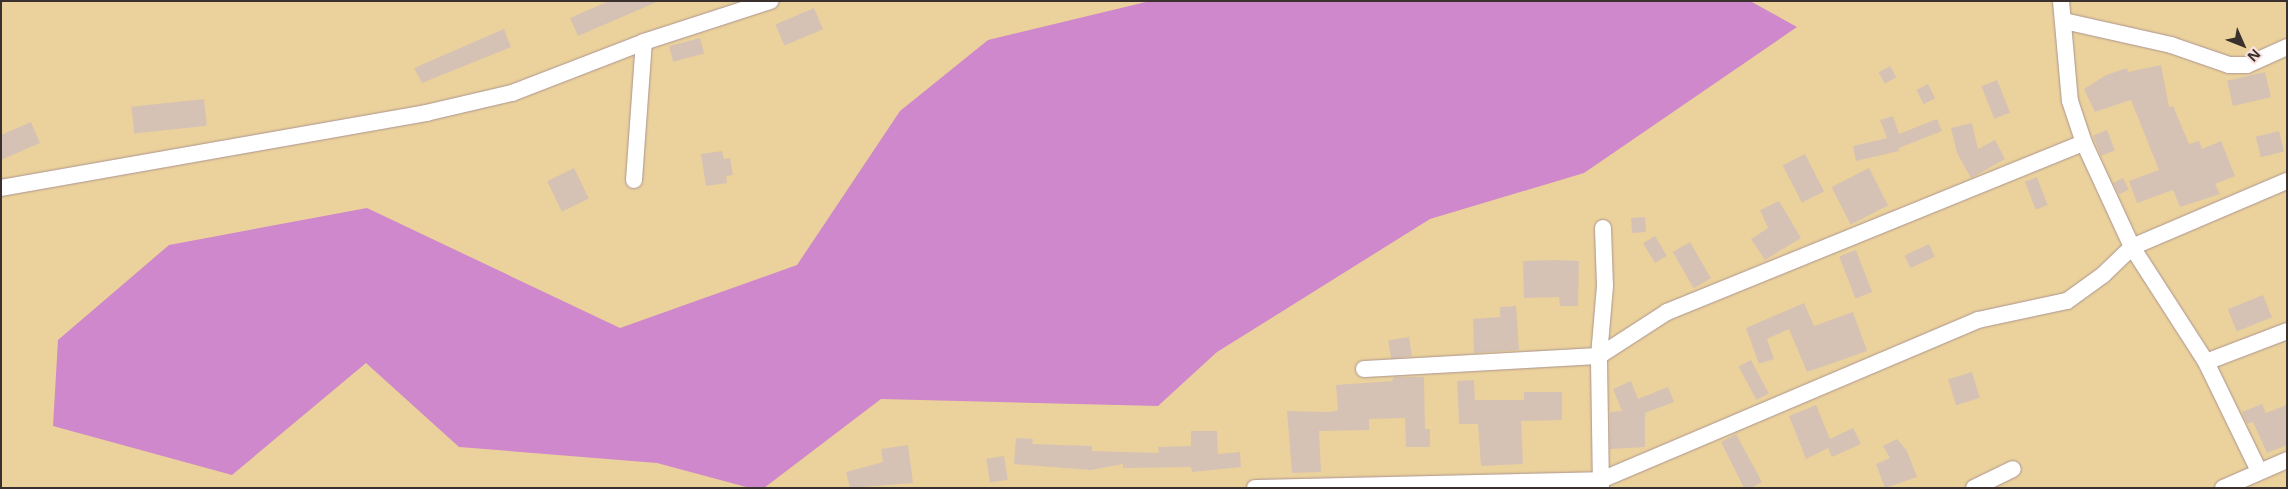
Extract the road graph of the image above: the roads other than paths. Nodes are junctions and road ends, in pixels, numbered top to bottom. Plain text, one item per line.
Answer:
1 (770, 1) edge
2 (2061, 1) edge
3 (740, 6) edge
4 (2064, 21) junction
5 (644, 42) junction
6 (2287, 47) edge
7 (2084, 143) junction
8 (634, 180) dead end
9 (2287, 181) edge
10 (1, 188) edge
11 (1603, 228) dead end
12 (2132, 247) junction
13 (2287, 332) edge
14 (1599, 356) junction
15 (2206, 362) junction
16 (1364, 369) dead end
17 (2287, 460) edge
18 (2013, 469) dead end
19 (2259, 471) junction
20 (1601, 484) edge
21 (1255, 488) edge
22 (1974, 488) edge
23 (2222, 488) edge

1 - 3 street
2 - 4 street
3 - 5 street
4 - 6 street
4 - 7 street
5 - 8 street
5 - 10 street
7 - 12 street
7 - 14 street
9 - 12 street
11 - 14 street
12 - 15 street
12 - 20 street
13 - 15 street
14 - 16 street
14 - 20 street
15 - 19 street
17 - 19 street
18 - 22 street
19 - 23 street
20 - 21 street

